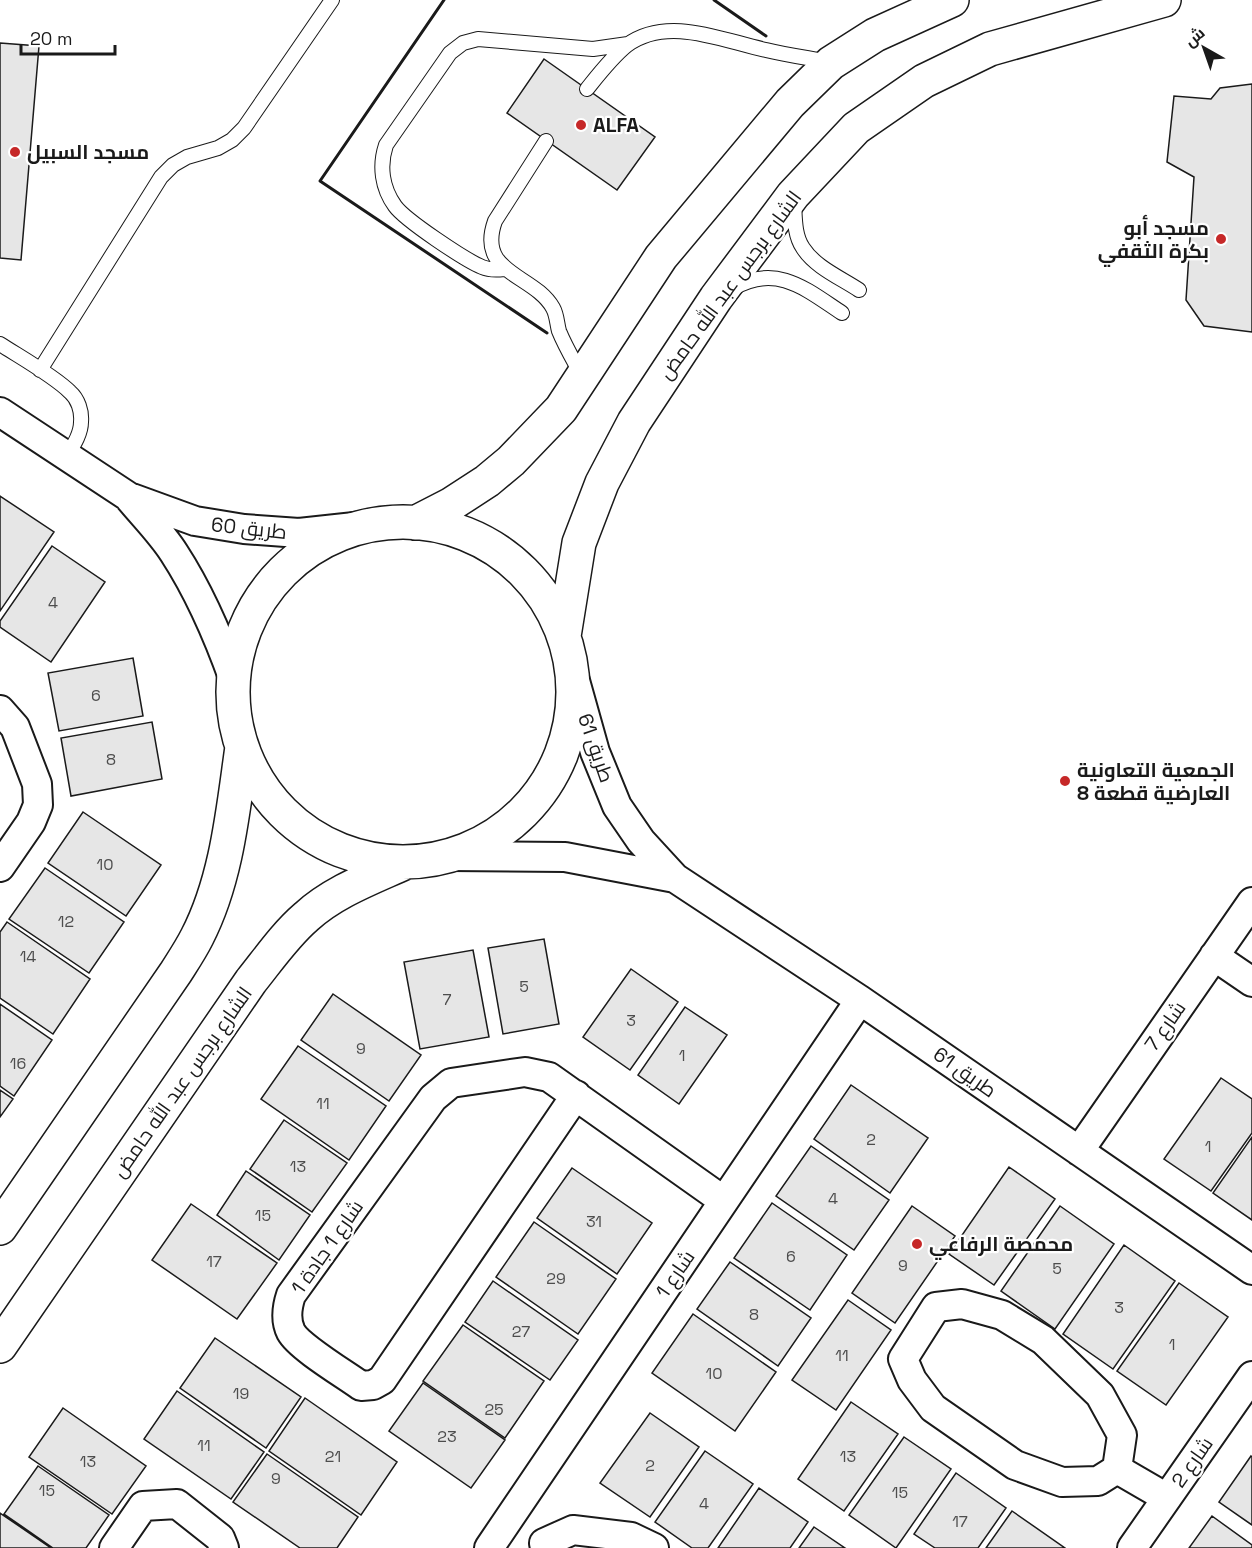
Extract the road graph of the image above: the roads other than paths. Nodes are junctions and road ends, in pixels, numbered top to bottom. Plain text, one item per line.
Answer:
1 (332, 0) edge
2 (952, 0) edge
3 (1164, 0) edge
4 (628, 44) junction
5 (831, 63) junction
6 (587, 89) dead end
7 (546, 141) dead end
8 (793, 195) junction
9 (504, 269) junction
10 (859, 290) dead end
11 (716, 298) junction
12 (842, 313) dead end
13 (0, 344) edge
14 (40, 370) junction
15 (582, 376) junction
16 (0, 412) edge
17 (67, 456) junction
18 (129, 497) junction
19 (415, 523) junction
20 (373, 525) junction
21 (564, 636) junction
22 (572, 670) junction
23 (234, 680) junction
24 (0, 710) edge
25 (242, 747) junction
26 (450, 856) junction
27 (406, 862) junction
28 (0, 867) edge
29 (675, 878) junction
30 (1252, 902) edge
31 (1214, 956) junction
32 (1252, 982) edge
33 (860, 1000) junction
34 (576, 1095) junction
35 (1079, 1150) junction
36 (724, 1202) junction
37 (0, 1228) edge
38 (1252, 1270) edge
39 (0, 1346) edge
40 (1252, 1376) edge
41 (1117, 1469) junction
42 (1167, 1498) junction
43 (510, 1519) junction
44 (544, 1545) edge
45 (114, 1548) edge
46 (224, 1548) edge
47 (489, 1548) edge
48 (654, 1548) edge
49 (1132, 1548) edge

1 - 14 lane
2 - 5 street
3 - 8 street, الشارع برجس عبد الله حامض
4 - 5 lane
4 - 6 lane
4 - 9 lane
5 - 15 street
7 - 9 lane
8 - 10 lane
8 - 11 street, الشارع برجس عبد الله حامض
9 - 15 lane
11 - 12 lane
11 - 21 street, الشارع برجس عبد الله حامض
13 - 14 lane
14 - 17 lane
15 - 19 street
16 - 17 street, طريق 60
17 - 18 street, طريق 60
18 - 20 street, طريق 60
18 - 23 street, طريق 60
19 - 20 street
19 - 21 street
20 - 23 street
21 - 22 street
22 - 26 street
22 - 29 street, طريق 61
23 - 25 street
24 - 28 street
25 - 27 street
25 - 37 street
26 - 27 street
26 - 29 street, طريق 61
27 - 39 street, الشارع برجس عبد الله حامض
29 - 33 street, طريق 61
30 - 31 street, شارع 7
31 - 32 street
31 - 35 street, شارع 7
33 - 35 street, طريق 61
33 - 36 street, شارع 1
34 - 34 street, شارع 1 جادة 1
34 - 36 street, شارع 1 جادة 1
35 - 38 street, طريق 61
36 - 43 street, شارع 1
40 - 42 street, شارع 2
41 - 41 street
41 - 42 street
42 - 49 street, شارع 2
43 - 44 street
43 - 47 street, شارع 1
44 - 48 street
45 - 46 street

